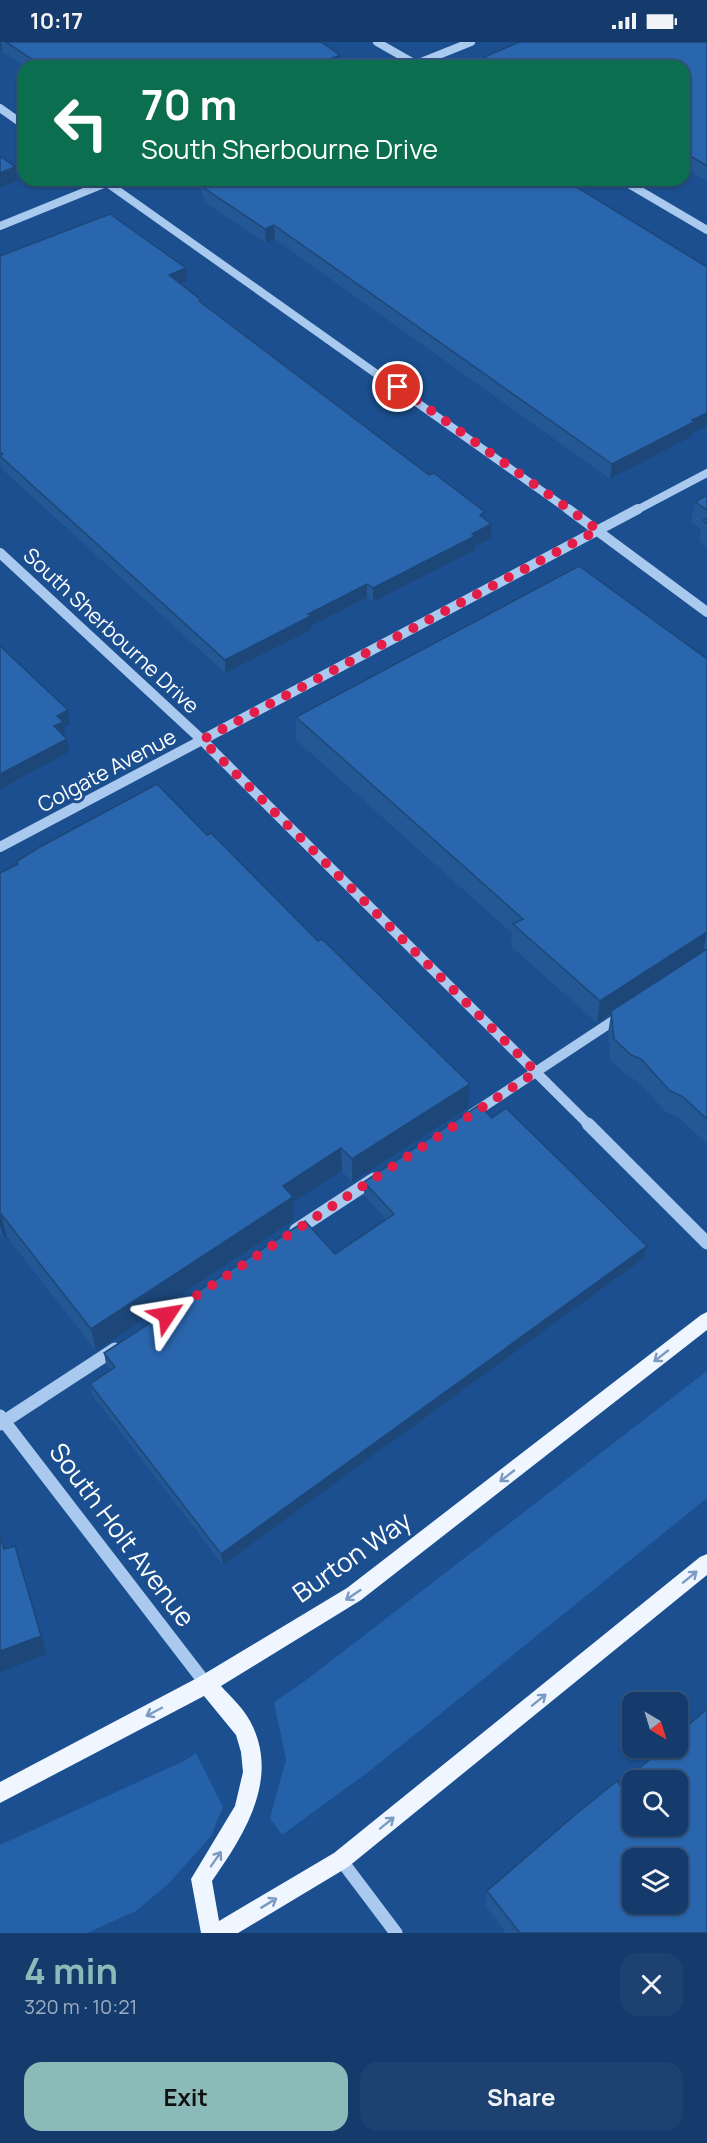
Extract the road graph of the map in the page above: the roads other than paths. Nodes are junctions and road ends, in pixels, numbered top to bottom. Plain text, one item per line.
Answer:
1 (377, 42) edge
2 (471, 42) edge
3 (407, 60) edge
4 (427, 60) edge
5 (0, 108) edge
6 (18, 121) edge
7 (96, 186) edge
8 (115, 186) edge
9 (632, 186) edge
10 (0, 226) edge
11 (707, 230) edge
12 (707, 473) edge
13 (598, 530) junction
14 (0, 553) edge
15 (707, 612) edge
16 (202, 740) junction
17 (0, 847) edge
18 (629, 1011) edge
19 (536, 1072) junction
20 (458, 1123) edge
21 (389, 1169) edge
22 (289, 1234) edge
23 (707, 1243) edge
24 (707, 1320) edge
25 (130, 1339) edge
26 (2, 1420) edge
27 (707, 1563) edge
28 (206, 1684) junction
29 (0, 1793) edge
30 (341, 1860) junction
31 (211, 1933) edge
32 (218, 1933) edge
33 (396, 1933) edge

1 - 3 street
2 - 4 street
5 - 6 street
7 - 10 street
8 - 13 street
9 - 11 street
12 - 13 street, Colgate Avenue
13 - 15 street
13 - 16 street, Colgate Avenue
14 - 16 street, South Sherbourne Drive
16 - 17 street, Colgate Avenue
16 - 19 street, South Sherbourne Drive
18 - 19 street
19 - 20 street
19 - 23 street, South Sherbourne Drive
21 - 22 street
24 -> 28 main road, Burton Way
25 - 26 street
26 - 28 street, South Holt Avenue
30 -> 27 main road
28 -> 29 main road, Burton Way
31 -> 28 main road
32 -> 30 main road
30 - 33 street

